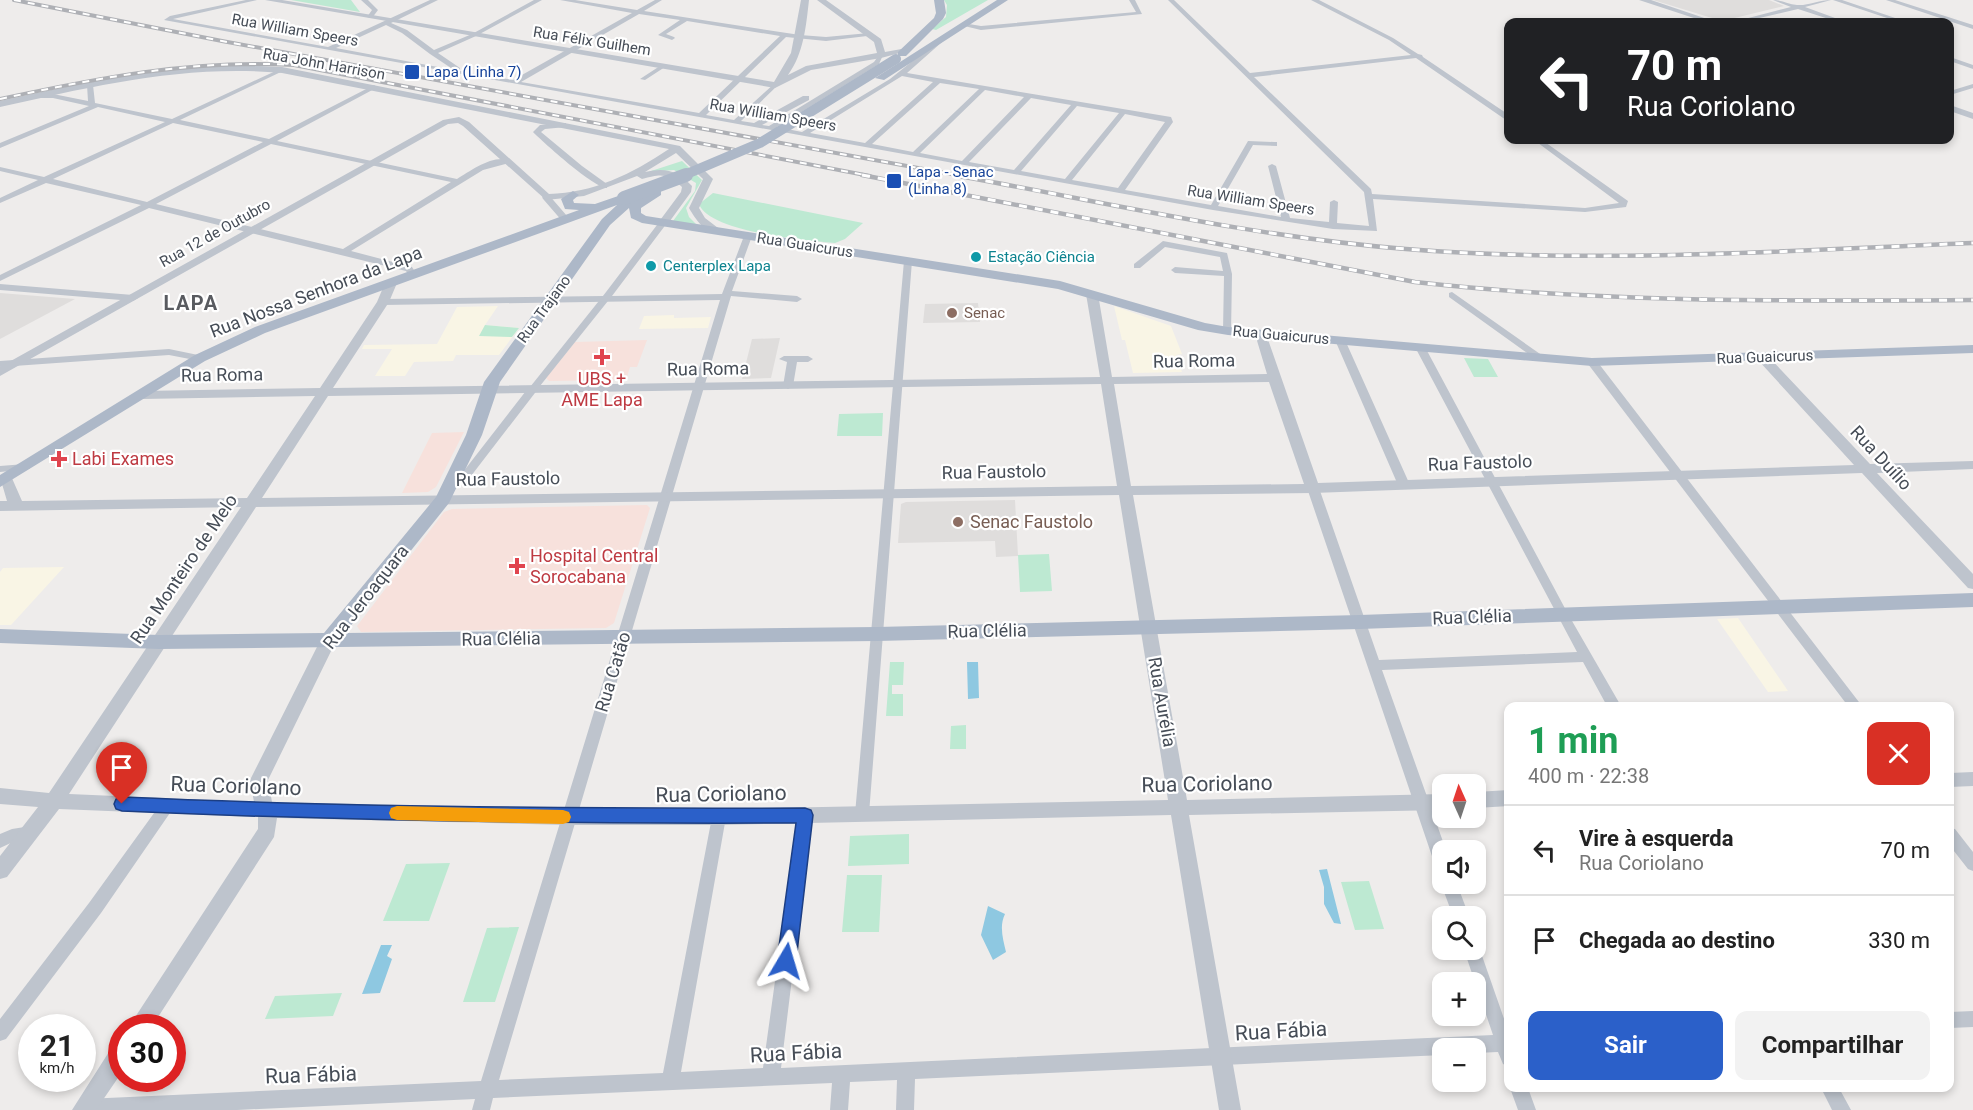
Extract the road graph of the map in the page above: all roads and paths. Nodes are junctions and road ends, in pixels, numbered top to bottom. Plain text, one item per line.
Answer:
1 (254, 0) edge
2 (269, 0) edge
3 (364, 0) edge
4 (435, 0) edge
5 (539, 0) edge
6 (563, 0) edge
7 (659, 0) edge
8 (805, 0) edge
9 (822, 0) edge
10 (939, 0) edge
11 (1003, 0) edge
12 (1132, 0) edge
13 (1171, 0) edge
14 (1314, 0) edge
15 (1643, 0) edge
16 (1776, 0) edge
17 (1828, 0) edge
18 (1836, 0) edge
19 (1889, 0) edge
20 (1798, 7) junction
21 (639, 12) junction
22 (370, 17) junction
23 (1699, 18) edge
24 (1753, 18) edge
25 (1831, 18) edge
26 (1892, 18) edge
27 (1945, 18) edge
28 (686, 19) junction
29 (389, 21) junction
30 (1954, 21) edge
31 (1960, 23) junction
32 (412, 24) junction
33 (1954, 24) edge
34 (963, 26) junction
35 (1973, 27) edge
36 (399, 28) junction
37 (867, 34) junction
38 (474, 35) junction
39 (784, 35) junction
40 (672, 38) dead end
41 (800, 38) junction
42 (940, 41) junction
43 (329, 50) junction
44 (572, 51) junction
45 (432, 53) junction
46 (910, 54) junction
47 (880, 56) junction
48 (1420, 56) junction
49 (1954, 60) edge
50 (663, 66) junction
51 (1973, 67) edge
52 (282, 70) junction
53 (467, 74) junction
54 (900, 75) junction
55 (1249, 75) junction
56 (643, 79) dead end
57 (740, 79) junction
58 (835, 81) dead end
59 (938, 81) junction
60 (515, 82) junction
61 (90, 85) junction
62 (775, 85) junction
63 (1973, 86) edge
64 (374, 87) junction
65 (984, 88) junction
66 (1954, 92) edge
67 (35, 96) junction
68 (1029, 96) junction
69 (1076, 103) junction
70 (0, 104) edge
71 (94, 104) junction
72 (1954, 109) edge
73 (1124, 111) junction
74 (1504, 115) edge
75 (701, 116) junction
76 (1973, 116) edge
77 (174, 122) junction
78 (736, 122) junction
79 (564, 125) junction
80 (756, 125) junction
81 (771, 128) junction
82 (804, 134) junction
83 (272, 142) junction
84 (1274, 144) dead end
85 (1544, 144) edge
86 (0, 146) edge
87 (866, 146) junction
88 (677, 148) junction
89 (914, 155) junction
90 (373, 162) junction
91 (509, 162) junction
92 (964, 164) junction
93 (1272, 166) dead end
94 (0, 169) edge
95 (1015, 172) junction
96 (45, 180) junction
97 (457, 181) junction
98 (1067, 182) junction
99 (609, 185) junction
100 (1120, 192) junction
101 (573, 195) junction
102 (1371, 196) junction
103 (546, 197) junction
104 (0, 201) edge
105 (1334, 202) dead end
106 (149, 204) junction
107 (607, 204) junction
108 (627, 204) junction
109 (1213, 208) junction
110 (566, 219) junction
111 (1286, 220) junction
112 (663, 223) junction
113 (1333, 226) junction
114 (254, 230) junction
115 (717, 231) junction
116 (748, 236) junction
117 (344, 252) junction
118 (908, 261) junction
119 (1137, 266) dead end
120 (1175, 270) dead end
121 (1228, 274) junction
122 (413, 275) junction
123 (0, 278) edge
124 (391, 283) junction
125 (0, 287) edge
126 (1092, 294) junction
127 (727, 295) junction
128 (1452, 295) dead end
129 (133, 298) junction
130 (551, 299) junction
131 (605, 299) junction
132 (797, 299) dead end
133 (383, 302) junction
134 (1228, 331) junction
135 (1261, 334) junction
136 (1340, 340) junction
137 (1420, 347) junction
138 (1973, 349) edge
139 (1762, 357) junction
140 (200, 358) junction
141 (1540, 358) junction
142 (808, 359) dead end
143 (19, 362) junction
144 (1592, 362) junction
145 (0, 364) edge
146 (0, 372) edge
147 (1274, 378) junction
148 (1109, 381) junction
149 (896, 384) junction
150 (788, 386) junction
151 (700, 387) junction
152 (489, 389) junction
153 (533, 389) junction
154 (325, 391) junction
155 (142, 395) junction
156 (1973, 465) edge
157 (1866, 469) junction
158 (1678, 476) junction
159 (2, 477) edge
160 (1491, 483) junction
161 (1404, 485) junction
162 (1312, 488) junction
163 (1126, 490) junction
164 (446, 493) junction
165 (888, 493) junction
166 (666, 495) junction
167 (252, 503) junction
168 (16, 505) junction
169 (0, 506) edge
170 (1973, 584) edge
171 (1973, 600) edge
172 (1779, 606) junction
173 (1562, 614) junction
174 (1360, 622) junction
175 (1149, 627) junction
176 (878, 634) junction
177 (0, 636) edge
178 (624, 637) junction
179 (328, 641) junction
180 (159, 642) junction
181 (1586, 657) junction
182 (1375, 665) junction
183 (1612, 702) edge
184 (1852, 702) edge
185 (1973, 779) edge
186 (1954, 780) edge
187 (0, 796) edge
188 (1504, 798) edge
189 (1486, 799) edge
190 (54, 801) junction
191 (1422, 802) junction
192 (1432, 802) edge
193 (167, 806) junction
194 (1180, 807) junction
195 (264, 810) junction
196 (862, 814) junction
197 (805, 815) junction
198 (569, 817) junction
199 (719, 817) junction
200 (31, 832) junction
201 (1954, 839) edge
202 (1435, 840) edge
203 (0, 842) edge
204 (1973, 864) edge
205 (0, 871) edge
206 (1476, 960) edge
207 (147, 1014) edge
208 (1973, 1019) edge
209 (1954, 1020) edge
210 (0, 1033) edge
211 (1504, 1040) edge
212 (1504, 1048) edge
213 (1222, 1056) junction
214 (906, 1071) junction
215 (108, 1073) edge
216 (842, 1074) junction
217 (771, 1077) junction
218 (670, 1082) junction
219 (487, 1090) junction
220 (1520, 1092) edge
221 (1832, 1092) edge
222 (257, 1105) edge
223 (84, 1109) edge
224 (481, 1110) edge
225 (839, 1110) edge
226 (905, 1110) edge
227 (1230, 1110) edge
228 (1527, 1110) edge
229 (1842, 1110) edge

1 - 43 street, Rua William Speers
2 - 22 street, Rua Félix Guilhem
3 - 22 street
4 - 29 street
5 - 38 street
6 - 21 street
7 - 21 street
8 - 41 street
9 - 37 street
10 - 46 main road
11 - 34 main road
12 - 34 street
13 - 55 street
14 - 48 street
15 - 23 street
16 - 20 street
17 - 20 street
18 - 26 street
19 - 27 street
20 - 24 street
20 - 25 street
21 - 28 street
21 - 44 street
22 - 29 street, Rua Félix Guilhem
28 - 39 street
28 - 40 street
29 - 32 street, Rua Félix Guilhem
29 - 36 street
29 - 43 street
30 - 31 street
31 - 33 street
31 - 35 street
32 - 36 street
32 - 38 street, Rua Félix Guilhem
34 - 42 main road
36 - 45 street
37 - 41 street
37 - 47 street
38 - 44 street, Rua Félix Guilhem
38 - 45 street
39 - 41 street
39 - 57 street
41 - 62 street
42 - 46 main road
42 - 54 street
43 - 53 street, Rua William Speers
44 - 50 street, Rua Félix Guilhem
44 - 60 street
45 - 53 street
46 - 47 street
46 - 108 main road, bridge
46 - 108 main road
47 - 62 street
47 - 81 street
48 - 55 street
48 - 74 street
49 - 51 street
50 - 56 street
50 - 57 street, Rua Félix Guilhem
52 - 61 street, Rua John Harrison
52 - 64 street, Rua John Harrison
52 - 77 street
53 - 60 street, Rua William Speers
54 - 59 street
54 - 82 street
55 - 102 street
57 - 62 street, Rua Félix Guilhem
57 - 75 street
58 - 80 street
59 - 65 street
59 - 87 street
60 - 75 street, Rua William Speers
61 - 67 street, Rua John Harrison
61 - 71 street
62 - 78 street
63 - 66 street
64 - 79 street, Rua John Harrison
64 - 83 street
65 - 68 street
65 - 89 street
67 - 70 street, Rua John Harrison
67 - 71 street
68 - 69 street
68 - 92 street
69 - 73 street
69 - 95 street
71 - 77 street
71 - 86 street
72 - 76 street
73 - 98 street
73 - 100 street
75 - 78 street, Rua William Speers
77 - 83 street
77 - 96 street
78 - 80 street, Rua William Speers
79 - 88 street, Rua John Harrison
79 - 99 street
80 - 81 street, Rua William Speers
81 - 82 street, Rua William Speers
82 - 87 street, Rua William Speers
83 - 90 street
83 - 106 street
84 - 109 street
85 - 102 street
87 - 89 street, Rua William Speers
88 - 99 street
88 - 115 street
89 - 92 street, Rua William Speers
90 - 91 street, Rua 12 de Outubro
90 - 97 street
90 - 114 street, Rua 12 de Outubro
91 - 97 street
91 - 103 street
92 - 95 street, Rua William Speers
93 - 111 street
94 - 96 street
95 - 98 street, Rua William Speers
96 - 104 street
96 - 106 street
97 - 117 street
98 - 100 street, Rua William Speers
99 - 101 street
99 - 112 street
100 - 109 street, Rua William Speers
101 - 103 street
101 - 107 main road
102 - 113 street, Rua William Speers
103 - 110 street
105 - 113 street
106 - 114 street
106 - 123 street
107 - 108 main road
107 - 110 main road, Rua Nossa Senhora da Lapa
108 - 112 main road, Rua Guaicurus
108 - 130 main road, Rua Trajano
109 - 111 street, Rua William Speers
110 - 122 main road, Rua Nossa Senhora da Lapa
111 - 113 street, Rua William Speers
112 - 115 main road, Rua Guaicurus
112 - 131 street
114 - 117 street
114 - 129 street, Rua 12 de Outubro
115 - 116 main road, Rua Guaicurus
116 - 118 main road, Rua Guaicurus
116 - 127 street, Rua Catão
117 - 122 street
118 - 126 main road, Rua Guaicurus
118 - 149 street
119 - 121 street
120 - 121 street
121 - 134 street
122 - 124 main road, Rua Nossa Senhora da Lapa
124 - 133 street, Rua Monteiro de Melo
124 - 140 main road, Rua Nossa Senhora da Lapa
125 - 129 street
126 - 134 main road, Rua Guaicurus
126 - 148 street, Rua Aurélia
127 - 131 street
127 - 132 street
127 - 151 street, Rua Catão
128 - 141 street
129 - 143 street, Rua 12 de Outubro
130 - 131 street
130 - 133 street
130 - 152 main road, Rua Trajano
131 - 153 street
133 - 154 street, Rua Monteiro de Melo
134 - 135 main road, Rua Guaicurus
135 - 136 main road, Rua Guaicurus
135 - 147 street
136 - 137 main road, Rua Guaicurus
136 - 161 street
137 - 141 main road, Rua Guaicurus
137 - 160 street
138 - 139 main road, Rua Guaicurus
139 - 144 main road, Rua Guaicurus
139 - 157 street, Rua Duílio
140 - 143 street
140 - 155 main road, Rua Nossa Senhora da Lapa
141 - 144 main road, Rua Guaicurus
142 - 150 street
143 - 145 street
143 - 146 street, Rua 12 de Outubro
144 - 158 street
147 - 148 street, Rua Roma
147 - 162 street
148 - 149 street, Rua Roma
148 - 163 street, Rua Aurélia
149 - 150 street, Rua Roma
149 - 165 street
150 - 151 street, Rua Roma
151 - 153 street, Rua Roma
151 - 166 street, Rua Catão
152 - 153 street, Rua Roma
152 - 154 street, Rua Roma
152 - 164 main road, Rua Jeroaquara
153 - 164 street
154 - 155 street, Rua Roma
154 - 167 street, Rua Monteiro de Melo
155 - 159 main road, Rua Nossa Senhora da Lapa
156 - 157 street, Rua Faustolo
157 - 158 street, Rua Faustolo
157 - 170 street, Rua Duílio
158 - 160 street, Rua Faustolo
158 - 172 street
159 - 168 street
160 - 161 street, Rua Faustolo
160 - 173 street
161 - 162 street, Rua Faustolo
162 - 163 street, Rua Faustolo
162 - 174 street
163 - 165 street, Rua Faustolo
163 - 175 street, Rua Aurélia
164 - 166 street, Rua Faustolo
164 - 167 street, Rua Faustolo
164 - 179 main road, Rua Jeroaquara
165 - 166 street, Rua Faustolo
165 - 176 street
166 - 178 street, Rua Catão
167 - 168 street, Rua Faustolo
167 - 180 street, Rua Monteiro de Melo
168 - 169 street, Rua Faustolo
171 - 172 main road, Rua Clélia
172 - 173 main road, Rua Clélia
172 - 184 street
173 - 174 main road, Rua Clélia
173 - 181 street
174 - 175 main road, Rua Clélia
174 - 182 street
175 - 176 main road, Rua Clélia
175 - 194 street, Rua Aurélia
176 - 178 main road, Rua Clélia
176 - 196 street
177 - 180 main road, Rua Clélia
178 - 179 main road, Rua Clélia
178 - 198 street, Rua Catão
179 - 180 main road, Rua Clélia
179 - 195 street, Rua Jeroaquara
180 - 190 street, Rua Monteiro de Melo
181 - 182 street
181 - 183 street
182 - 191 street
185 - 186 street
187 - 190 street, Rua Coriolano
188 - 189 street
190 - 193 street, Rua Coriolano
190 - 200 street, Rua Monteiro de Melo
191 - 192 street, Rua Coriolano
191 - 194 street, Rua Coriolano
191 - 202 street
193 - 195 street, Rua Coriolano
193 - 210 street
194 - 196 street, Rua Coriolano
194 - 213 street, Rua Aurélia
195 - 198 street, Rua Coriolano
195 - 207 street, Rua Jeroaquara
196 - 197 street, Rua Coriolano
197 - 199 street, Rua Coriolano
197 - 217 street
198 - 199 street, Rua Coriolano
198 - 219 street, Rua Catão
199 - 218 street
200 - 203 street
200 - 205 street, Rua Monteiro de Melo
201 - 204 street
206 - 211 street
208 - 209 street
212 - 213 street, Rua Fábia
213 - 214 street, Rua Fábia
213 - 227 street, Rua Aurélia
214 - 216 street, Rua Fábia
214 - 226 street
215 - 223 street
216 - 217 street, Rua Fábia
216 - 225 street
217 - 218 street, Rua Fábia
218 - 219 street, Rua Fábia
219 - 222 street, Rua Fábia
219 - 224 street, Rua Catão
220 - 228 street
221 - 229 street
222 - 223 street, Rua Fábia

